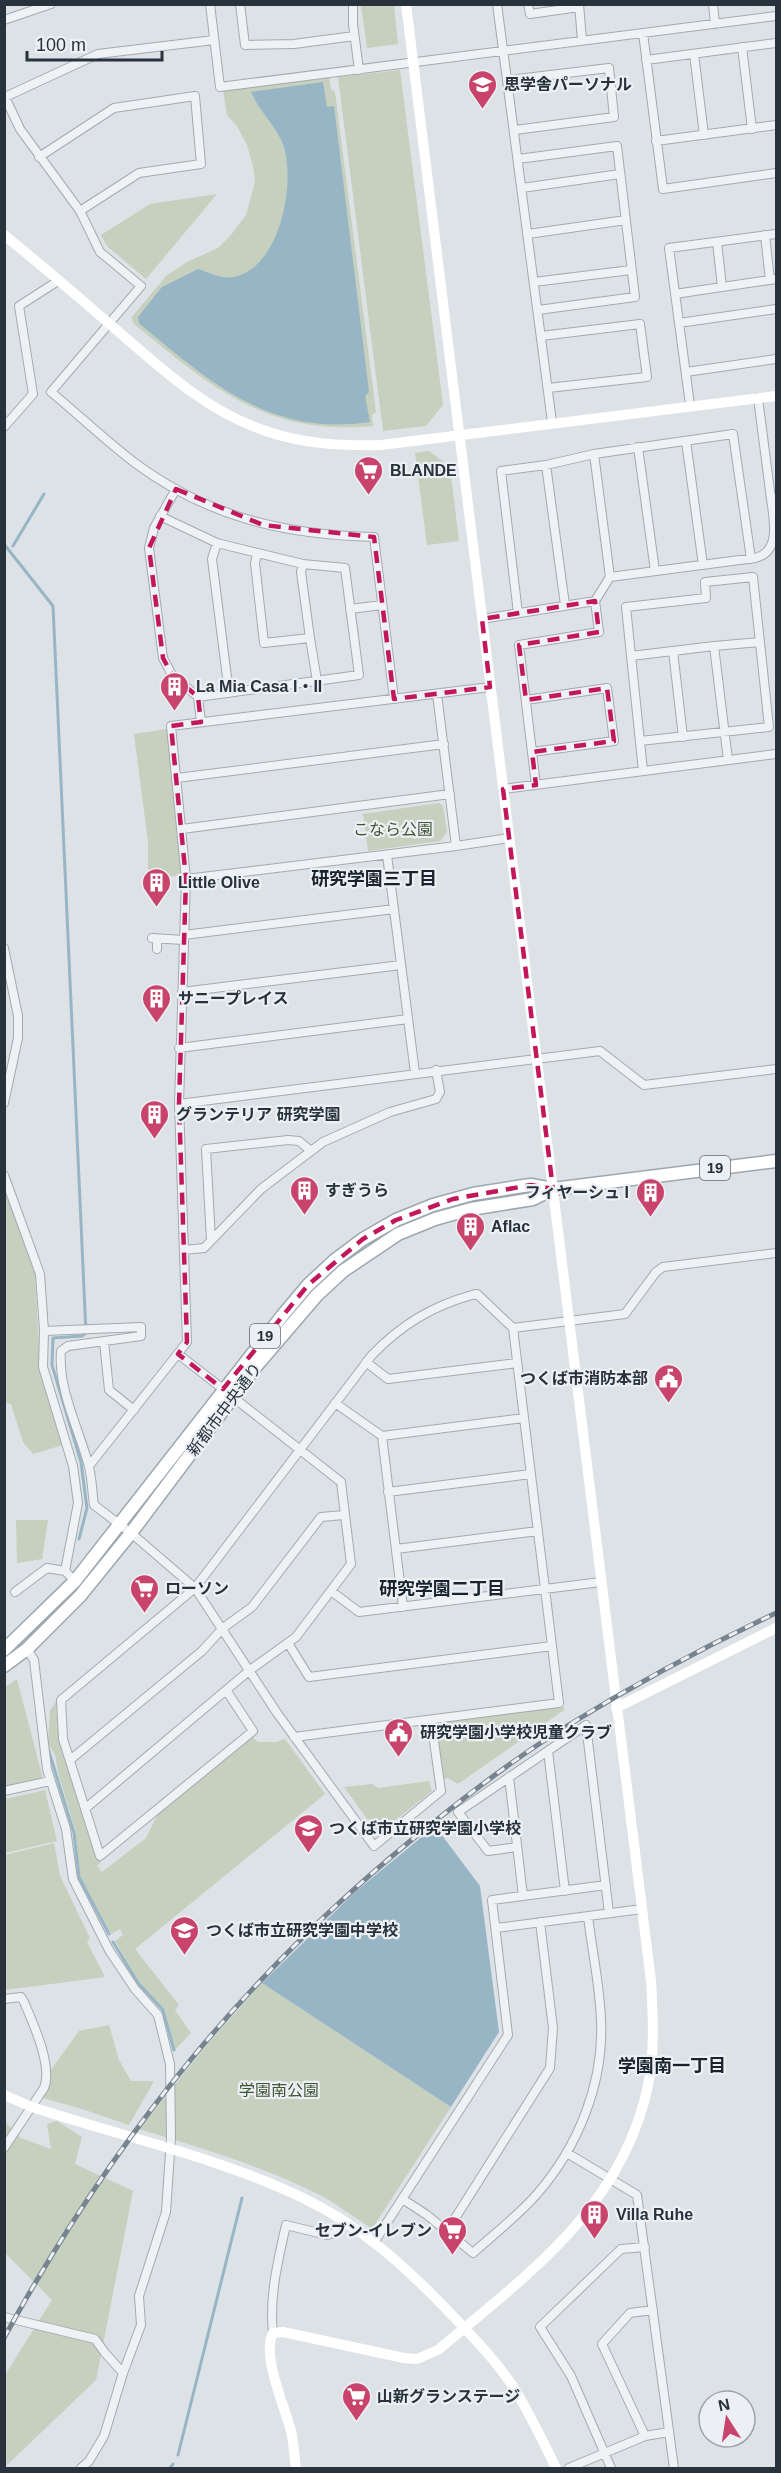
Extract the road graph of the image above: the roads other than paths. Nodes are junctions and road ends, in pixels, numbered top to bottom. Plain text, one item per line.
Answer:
1 (51, 4) edge
2 (210, 4) edge
3 (240, 4) edge
4 (353, 4) edge
5 (406, 4) edge
6 (497, 4) edge
7 (528, 4) edge
8 (713, 4) edge
9 (579, 6) edge
10 (777, 16) edge
11 (4, 20) edge
12 (715, 24) junction
13 (643, 33) junction
14 (354, 36) junction
15 (214, 39) junction
16 (582, 40) junction
17 (777, 43) edge
18 (742, 47) junction
19 (504, 51) junction
20 (694, 54) junction
21 (646, 60) junction
22 (413, 63) junction
23 (359, 70) junction
24 (508, 80) junction
25 (5, 96) edge
26 (777, 125) edge
27 (752, 129) junction
28 (515, 130) junction
29 (704, 135) junction
30 (656, 141) junction
31 (39, 157) junction
32 (518, 159) junction
33 (777, 173) edge
34 (620, 174) junction
35 (522, 188) junction
36 (80, 211) junction
37 (626, 220) junction
38 (528, 234) junction
39 (777, 234) edge
40 (4, 235) edge
41 (765, 235) junction
42 (717, 242) junction
43 (631, 270) junction
44 (773, 279) edge
45 (58, 281) junction
46 (534, 282) junction
47 (722, 287) junction
48 (675, 294) junction
49 (777, 309) edge
50 (538, 310) junction
51 (109, 323) junction
52 (679, 323) junction
53 (541, 336) junction
54 (777, 359) edge
55 (686, 372) junction
56 (548, 388) junction
57 (777, 396) edge
58 (758, 398) junction
59 (690, 405) junction
60 (552, 422) junction
61 (4, 427) edge
62 (459, 435) junction
63 (686, 441) junction
64 (638, 447) junction
65 (594, 454) junction
66 (546, 465) junction
67 (176, 489) junction
68 (774, 499) edge
69 (160, 516) junction
70 (217, 543) junction
71 (257, 554) junction
72 (751, 559) junction
73 (303, 564) junction
74 (703, 565) junction
75 (655, 571) junction
76 (610, 577) junction
77 (595, 601) junction
78 (382, 605) junction
79 (565, 605) junction
80 (350, 609) junction
81 (518, 613) junction
82 (482, 619) junction
83 (310, 638) junction
84 (760, 642) junction
85 (714, 646) junction
86 (673, 651) junction
87 (631, 656) junction
88 (317, 681) junction
89 (490, 687) junction
90 (229, 693) junction
91 (438, 694) junction
92 (198, 697) junction
93 (394, 699) junction
94 (526, 700) junction
95 (201, 723) junction
96 (725, 732) junction
97 (683, 737) junction
98 (640, 741) junction
99 (444, 744) junction
100 (532, 752) junction
101 (777, 754) edge
102 (728, 760) junction
103 (643, 771) junction
104 (177, 777) junction
105 (536, 785) junction
106 (503, 789) junction
107 (450, 794) junction
108 (182, 829) junction
109 (509, 838) junction
110 (456, 846) junction
111 (387, 855) junction
112 (186, 879) junction
113 (394, 909) junction
114 (184, 938) junction
115 (4, 948) edge
116 (157, 949) dead end
117 (401, 965) junction
118 (182, 992) junction
119 (408, 1019) junction
120 (179, 1048) junction
121 (536, 1059) junction
122 (777, 1069) edge
123 (436, 1070) junction
124 (415, 1073) junction
125 (4, 1103) edge
126 (179, 1104) junction
127 (311, 1151) junction
128 (777, 1161) edge
129 (4, 1175) edge
130 (553, 1188) junction
131 (211, 1240) junction
132 (184, 1250) junction
133 (777, 1253) edge
134 (570, 1321) junction
135 (513, 1328) junction
136 (44, 1331) junction
137 (104, 1342) junction
138 (178, 1354) junction
139 (366, 1362) junction
140 (518, 1363) junction
141 (223, 1389) junction
142 (234, 1398) junction
143 (335, 1403) junction
144 (134, 1410) junction
145 (524, 1418) junction
146 (382, 1436) junction
147 (299, 1452) junction
148 (89, 1466) junction
149 (531, 1474) junction
150 (388, 1491) junction
151 (344, 1515) junction
152 (120, 1525) junction
153 (538, 1531) junction
154 (131, 1533) junction
155 (396, 1549) junction
156 (65, 1571) junction
157 (75, 1581) junction
158 (601, 1582) junction
159 (195, 1588) junction
160 (545, 1589) junction
161 (330, 1591) junction
162 (15, 1592) dead end
163 (403, 1607) junction
164 (223, 1628) junction
165 (777, 1628) edge
166 (288, 1643) junction
167 (552, 1646) junction
168 (27, 1649) junction
169 (4, 1650) edge
170 (4, 1666) edge
171 (250, 1670) junction
172 (226, 1690) junction
173 (616, 1708) junction
174 (431, 1720) junction
175 (294, 1737) junction
176 (548, 1750) junction
177 (70, 1760) junction
178 (509, 1777) junction
179 (50, 1781) junction
180 (4, 1791) edge
181 (86, 1808) junction
182 (518, 1847) junction
183 (606, 1885) junction
184 (565, 1891) junction
185 (523, 1896) junction
186 (642, 1909) junction
187 (609, 1913) junction
188 (588, 1916) junction
189 (540, 1922) junction
190 (496, 1928) junction
191 (4, 1999) edge
192 (4, 2096) edge
193 (32, 2107) junction
194 (4, 2148) edge
195 (171, 2150) junction
196 (567, 2153) junction
197 (611, 2179) junction
198 (404, 2200) junction
199 (344, 2222) junction
200 (447, 2231) junction
201 (375, 2241) junction
202 (645, 2247) junction
203 (653, 2310) junction
204 (4, 2317) edge
205 (464, 2327) junction
206 (273, 2333) junction
207 (123, 2373) junction
208 (669, 2433) junction
209 (645, 2436) junction
210 (605, 2453) junction
211 (81, 2469) edge
212 (296, 2469) edge
213 (556, 2469) edge
214 (568, 2469) edge
215 (610, 2469) edge
216 (674, 2469) edge

1 - 11 street
2 - 15 street
3 - 14 street
4 - 14 street
5 - 22 street
6 - 19 street
7 - 9 street
8 - 12 street
9 - 16 street
10 - 12 street
12 - 13 street
13 - 16 street
13 - 21 street
14 - 23 street
15 - 23 street
15 - 25 street
16 - 19 street
17 - 18 street
18 - 20 street
18 - 27 street
19 - 22 street
19 - 24 street
20 - 21 street
20 - 29 street
21 - 30 street
22 - 23 street
22 - 62 street
24 - 28 street
24 - 28 street
25 - 31 street
26 - 27 street
27 - 29 street
28 - 32 street
29 - 30 street
30 - 33 street
31 - 36 street
31 - 36 street
32 - 34 street
32 - 35 street
34 - 35 street
34 - 37 street
35 - 38 street
36 - 51 street
37 - 38 street
37 - 43 street
38 - 46 street
39 - 41 street
40 - 45 street
41 - 42 street
41 - 44 street
42 - 47 street
42 - 48 street
43 - 46 street
43 - 50 street
44 - 47 street
45 - 51 street
45 - 61 street
46 - 50 street
47 - 48 street
48 - 52 street
49 - 52 street
50 - 53 street
51 - 62 street
51 - 67 street
52 - 55 street
53 - 56 street
53 - 56 street
54 - 55 street
55 - 59 street
56 - 60 street
57 - 58 street
58 - 59 street
58 - 68 street
59 - 60 street
60 - 62 street
62 - 82 street
63 - 64 street
63 - 72 street
63 - 74 street
64 - 65 street
64 - 75 street
65 - 66 street
65 - 76 street
66 - 79 street
66 - 81 street
67 - 69 street
67 - 78 street
68 - 72 street
69 - 70 street
69 - 92 street
70 - 71 street
70 - 90 street
71 - 73 street
71 - 83 street
72 - 74 street
73 - 80 street
73 - 83 street
74 - 75 street
75 - 76 street
76 - 77 street
77 - 79 street
77 - 94 street
78 - 80 street
78 - 93 street
79 - 81 street
80 - 88 street
81 - 82 street
82 - 89 street
83 - 88 street
84 - 85 street
84 - 87 street
84 - 96 street
85 - 86 street
85 - 96 street
86 - 87 street
86 - 97 street
87 - 98 street
88 - 90 street
89 - 91 street
89 - 106 street
90 - 92 street
91 - 93 street
91 - 99 street
92 - 95 street
93 - 95 street
94 - 100 street
94 - 100 street
95 - 104 street
96 - 97 street
96 - 102 street
97 - 98 street
98 - 103 street
99 - 104 street
99 - 107 street
100 - 105 street
101 - 102 street
102 - 103 street
103 - 105 street
104 - 108 street
105 - 106 street
106 - 109 street
107 - 108 street
107 - 110 street
108 - 112 street
109 - 110 street
109 - 121 street
110 - 111 street
111 - 112 street
111 - 113 street
112 - 114 street
113 - 114 street
113 - 117 street
114 - 116 street
114 - 118 street
115 - 125 street
117 - 118 street
117 - 119 street
118 - 120 street
119 - 120 street
119 - 124 street
120 - 126 street
121 - 122 street
121 - 123 street
121 - 130 street
123 - 124 street
123 - 127 street
124 - 126 street
126 - 132 street
127 - 131 street
127 - 131 street
128 - 130 main road, 新都市中央通り / 19
129 - 136 street
130 - 134 street
130 - 141 main road, 新都市中央通り / 19
130 - 142 main road, 新都市中央通り / 19
131 - 132 street
132 - 138 street
133 - 134 street
134 - 135 street
134 - 158 street
135 - 139 street
135 - 140 street
136 - 137 street
136 - 156 street
137 - 144 street
137 - 148 street
138 - 141 street
138 - 144 street
139 - 140 street
139 - 143 street
140 - 145 street
141 - 152 main road, 新都市中央通り / 19
142 - 147 street
142 - 154 main road, 新都市中央通り / 19
143 - 146 street
143 - 147 street
144 - 148 street
145 - 146 street
145 - 149 street
146 - 150 street
147 - 151 street
147 - 159 street
148 - 152 street
149 - 150 street
149 - 153 street
150 - 155 street
151 - 161 street
151 - 164 street
152 - 154 street
152 - 157 main road, 新都市中央通り / 19
153 - 155 street
153 - 160 street
154 - 159 street
154 - 168 main road, 新都市中央通り / 19
155 - 163 street
156 - 157 street
156 - 162 street
157 - 169 main road, 新都市中央通り / 19
158 - 160 street
158 - 173 street
159 - 164 street
159 - 177 street
160 - 163 street
160 - 167 street
161 - 163 street
161 - 166 street
164 - 171 street
164 - 177 street
165 - 173 street
166 - 167 street
166 - 171 street
167 - 174 street
168 - 170 main road, 新都市中央通り / 19
168 - 179 street
171 - 172 street
171 - 175 street
172 - 181 street
172 - 181 street
173 - 186 street
174 - 175 street
174 - 175 street
176 - 178 street
176 - 183 street
176 - 184 street
177 - 181 street
178 - 182 street
178 - 182 street
179 - 180 street
179 - 195 street
182 - 185 street
183 - 184 street
183 - 187 street
184 - 185 street
185 - 190 street
186 - 187 street
186 - 197 street
187 - 188 street
188 - 189 street
188 - 196 street
189 - 190 street
189 - 200 street
190 - 198 street
191 - 193 street
192 - 193 street
193 - 194 street
193 - 195 street
195 - 199 street
195 - 207 street
196 - 197 street
196 - 200 street
197 - 202 street
197 - 205 street
198 - 200 street
198 - 201 street
199 - 201 street
199 - 206 street
201 - 205 street
202 - 203 street
202 - 210 street
203 - 208 street
203 - 209 street
204 - 207 street
205 - 206 street
205 - 213 street
206 - 212 street
207 - 211 street
208 - 209 street
208 - 216 street
209 - 210 street
210 - 214 street
210 - 215 street

